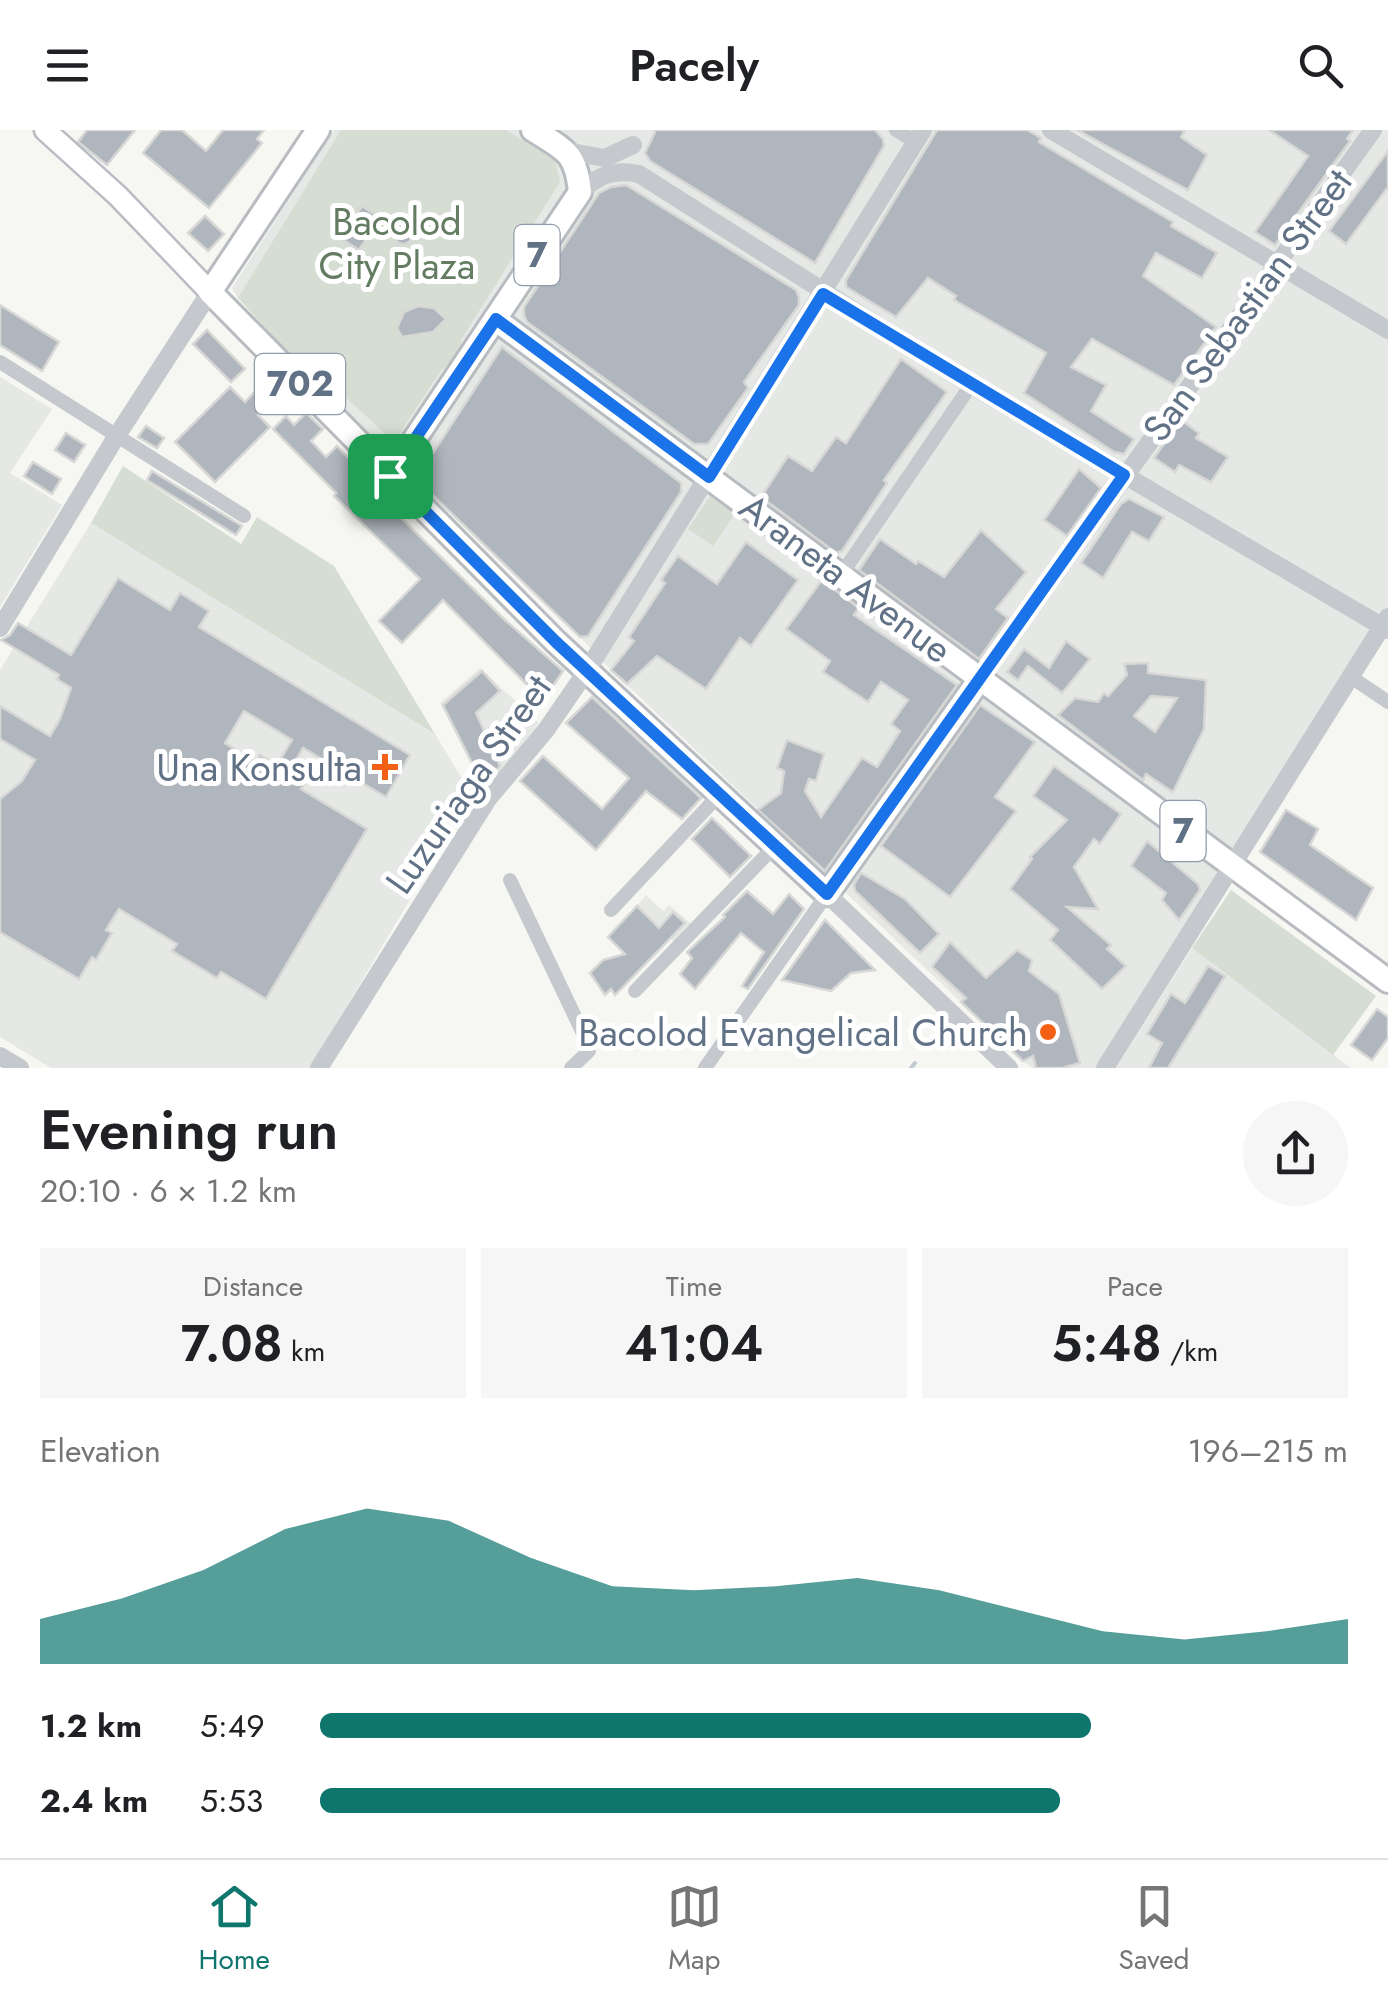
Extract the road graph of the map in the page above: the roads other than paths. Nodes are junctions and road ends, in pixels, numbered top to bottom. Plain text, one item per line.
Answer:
1 (45, 130) edge
2 (318, 130) edge
3 (534, 130) edge
4 (896, 130) edge
5 (1051, 130) edge
6 (1374, 130) edge
7 (919, 136) edge
8 (637, 138) edge
9 (566, 151) junction
10 (639, 174) junction
11 (580, 192) junction
12 (1276, 263) junction
13 (210, 292) junction
14 (823, 294) junction
15 (496, 319) junction
16 (1388, 330) edge
17 (0, 362) edge
18 (971, 386) junction
19 (116, 437) junction
20 (1124, 475) junction
21 (390, 476) junction
22 (709, 477) junction
23 (244, 516) dead end
24 (841, 575) junction
25 (1386, 624) edge
26 (0, 628) edge
27 (588, 668) junction
28 (1351, 677) junction
29 (980, 679) junction
30 (1388, 702) edge
31 (719, 795) junction
32 (774, 847) junction
33 (1231, 866) junction
34 (510, 880) dead end
35 (827, 894) junction
36 (611, 910) dead end
37 (1388, 981) edge
38 (635, 991) dead end
39 (0, 1056) edge
40 (20, 1068) edge
41 (319, 1068) edge
42 (571, 1068) edge
43 (705, 1068) edge
44 (1009, 1068) edge
45 (1106, 1068) edge

1 - 13 main road, 702
2 - 13 main road
3 - 9 main road
4 - 7 street
5 - 12 street
6 - 12 street, San Sebastian Street
7 - 14 street, Luzuriaga Street
8 - 9 street
8 - 10 street
9 - 11 main road, 7
10 - 11 street
10 - 14 street
11 - 15 main road, 7
12 - 16 street
12 - 20 street, San Sebastian Street
13 - 19 street
13 - 21 main road, 702
14 - 18 street
14 - 22 street, Luzuriaga Street
15 - 21 main road
15 - 22 main road, Araneta Avenue / 7
17 - 19 street
18 - 20 street
18 - 24 street
19 - 23 street
19 - 26 street
20 - 25 street
20 - 29 street, San Sebastian Street
21 - 27 main road
22 - 24 main road, Araneta Avenue / 7
22 - 27 street, Luzuriaga Street
24 - 29 main road, Araneta Avenue / 7
25 - 28 street
27 - 31 main road
27 - 41 street, Luzuriaga Street
28 - 30 street
28 - 33 street
29 - 33 main road, Araneta Avenue / 7
29 - 35 main road, San Sebastian Street
31 - 32 main road
31 - 36 street
32 - 35 main road
32 - 38 street
33 - 37 main road, Araneta Avenue / 7
33 - 45 street
34 - 42 street
35 - 43 street, San Sebastian Street
35 - 44 street
39 - 40 street

